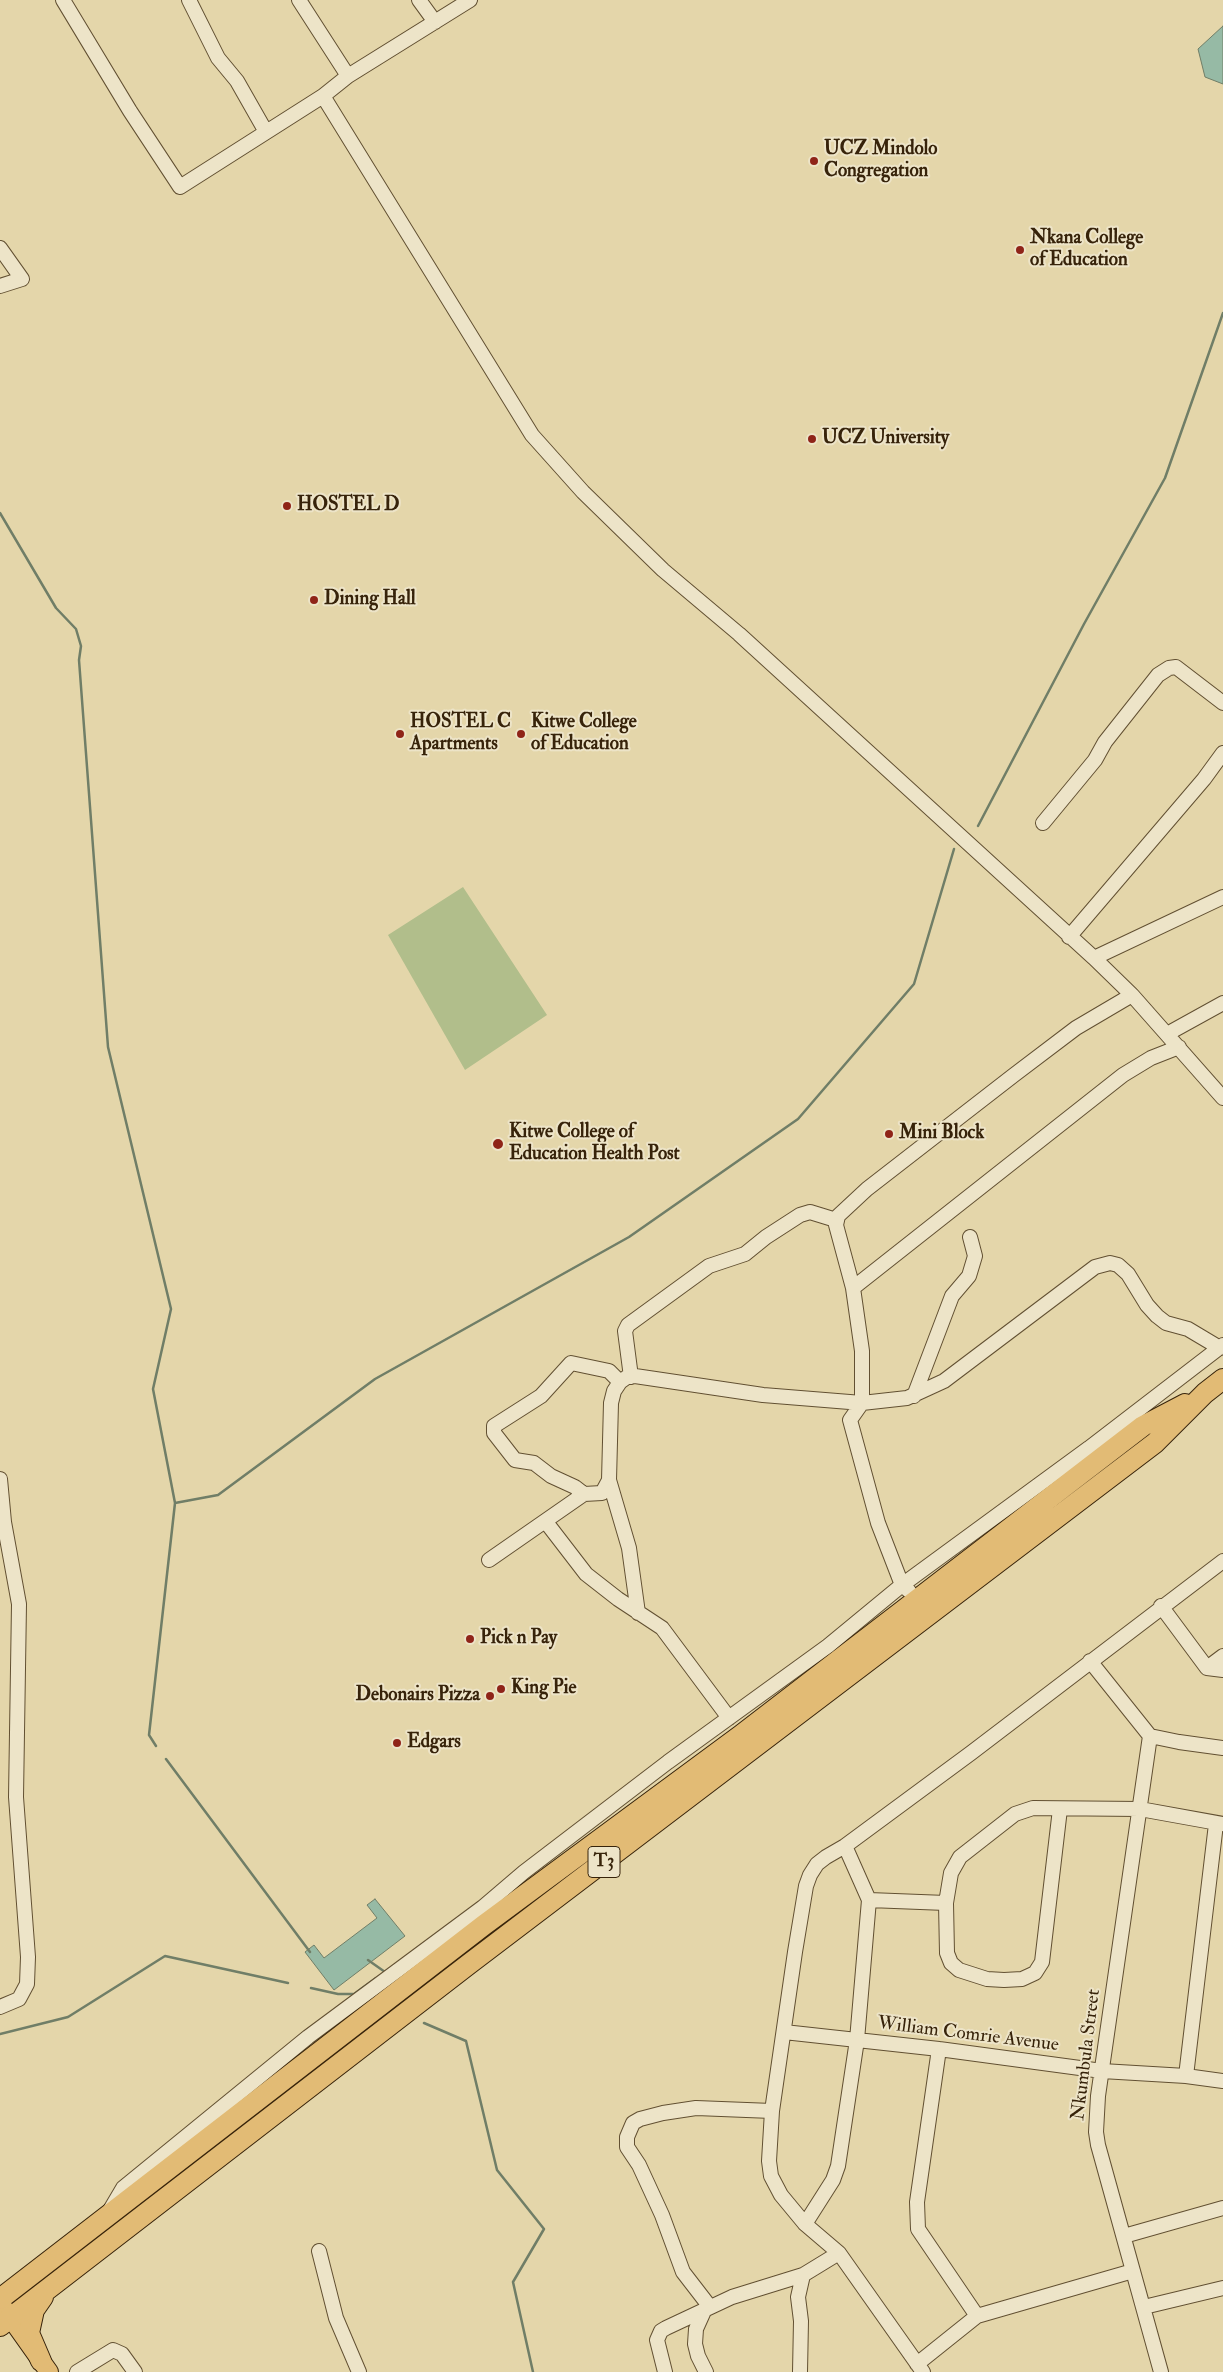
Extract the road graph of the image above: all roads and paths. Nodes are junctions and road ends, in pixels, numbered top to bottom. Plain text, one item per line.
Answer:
1 (63, 0) edge
2 (189, 0) edge
3 (299, 0) edge
4 (419, 0) edge
5 (470, 0) edge
6 (435, 22) junction
7 (348, 76) junction
8 (323, 96) junction
9 (266, 132) junction
10 (0, 248) edge
11 (0, 286) edge
12 (1223, 704) edge
13 (1223, 753) edge
14 (1043, 823) dead end
15 (1223, 897) edge
16 (1069, 937) junction
17 (1094, 958) junction
18 (1132, 995) junction
19 (1223, 1003) edge
20 (1167, 1034) junction
21 (1178, 1047) junction
22 (1221, 1093) edge
23 (836, 1220) junction
24 (970, 1237) dead end
25 (853, 1288) junction
26 (1221, 1346) edge
27 (626, 1379) junction
28 (1223, 1379) edge
29 (1204, 1393) junction
30 (914, 1396) junction
31 (862, 1403) junction
32 (0, 1479) edge
33 (609, 1480) junction
34 (584, 1494) junction
35 (546, 1522) junction
36 (489, 1560) dead end
37 (1223, 1561) edge
38 (902, 1585) junction
39 (918, 1598) junction
40 (1161, 1606) junction
41 (935, 1611) junction
42 (638, 1613) junction
43 (1223, 1656) edge
44 (1090, 1661) junction
45 (1207, 1668) junction
46 (1223, 1670) edge
47 (729, 1718) junction
48 (1150, 1736) junction
49 (1223, 1748) edge
50 (1060, 1809) junction
51 (1140, 1810) junction
52 (1220, 1824) edge
53 (845, 1846) junction
54 (869, 1900) junction
55 (946, 1903) junction
56 (483, 1916) junction
57 (0, 2007) edge
58 (784, 2032) junction
59 (858, 2040) junction
60 (939, 2049) junction
61 (1102, 2071) junction
62 (1186, 2076) junction
63 (1223, 2081) edge
64 (772, 2111) junction
65 (1223, 2208) edge
66 (805, 2224) junction
67 (1124, 2236) junction
68 (319, 2251) dead end
69 (839, 2253) junction
70 (1133, 2272) junction
71 (803, 2275) junction
72 (1223, 2288) edge
73 (46, 2291) junction
74 (0, 2299) edge
75 (1144, 2307) junction
76 (707, 2308) junction
77 (976, 2316) junction
78 (2, 2321) edge
79 (23, 2337) joint
80 (45, 2366) edge
81 (920, 2368) edge
82 (77, 2372) edge
83 (136, 2372) edge
84 (359, 2372) edge
85 (666, 2372) edge
86 (706, 2372) edge
87 (800, 2372) edge
88 (1161, 2372) edge

1 - 9 street
2 - 9 street
3 - 7 street
4 - 6 street
5 - 6 street
6 - 7 street
7 - 8 street
8 - 9 street
8 - 16 street
10 - 11 street
12 - 14 street
13 - 16 street
15 - 17 street
16 - 17 street
17 - 18 street
18 - 20 street
18 - 23 street
19 - 20 street
20 - 21 street
21 - 22 street
21 - 25 street
23 - 25 street
23 - 27 street
24 - 30 street
25 - 31 street
26 - 30 street
26 - 38 street
27 - 31 street
27 - 33 street
27 - 34 street
28 - 29 highway, T3
29 - 39 highway, T3
29 - 41 highway, T3
30 - 31 street
31 - 38 street
32 - 57 street
33 - 34 street
33 - 42 street
34 - 35 street
35 - 36 street
35 - 42 street
37 - 40 street
38 - 39 street
38 - 47 street
39 - 41 street
39 - 56 highway, T3
40 - 44 street
40 - 45 street
41 - 73 highway, T3
42 - 47 street
43 - 45 street
44 - 48 street
44 - 53 street
45 - 46 street
47 - 56 street
48 - 49 street
48 - 51 street, Nkumbula Street
50 - 51 street
50 - 55 street
50 - 55 street
51 - 52 street
51 - 61 street, Nkumbula Street
52 - 62 street
53 - 54 street
53 - 58 street
54 - 55 street
54 - 59 street
56 - 74 highway, T3
58 - 59 street, William Comrie Avenue
58 - 64 street
59 - 60 street, William Comrie Avenue
59 - 66 street
60 - 61 street, William Comrie Avenue
60 - 77 street
61 - 62 street, William Comrie Avenue
61 - 67 street, Nkumbula Street
62 - 63 street, William Comrie Avenue
64 - 66 street
64 - 76 street
65 - 67 street
66 - 69 street
67 - 70 street, Nkumbula Street
68 - 84 street
69 - 71 street
69 - 81 street
70 - 75 street, Nkumbula Street
70 - 77 street
71 - 76 street
71 - 87 street
72 - 75 street
73 - 78 highway, T3
73 - 80 highway
75 - 88 street, Nkumbula Street
76 - 85 street
76 - 86 street
77 - 81 street
78 - 79 highway
79 - 80 main road
82 - 83 street

